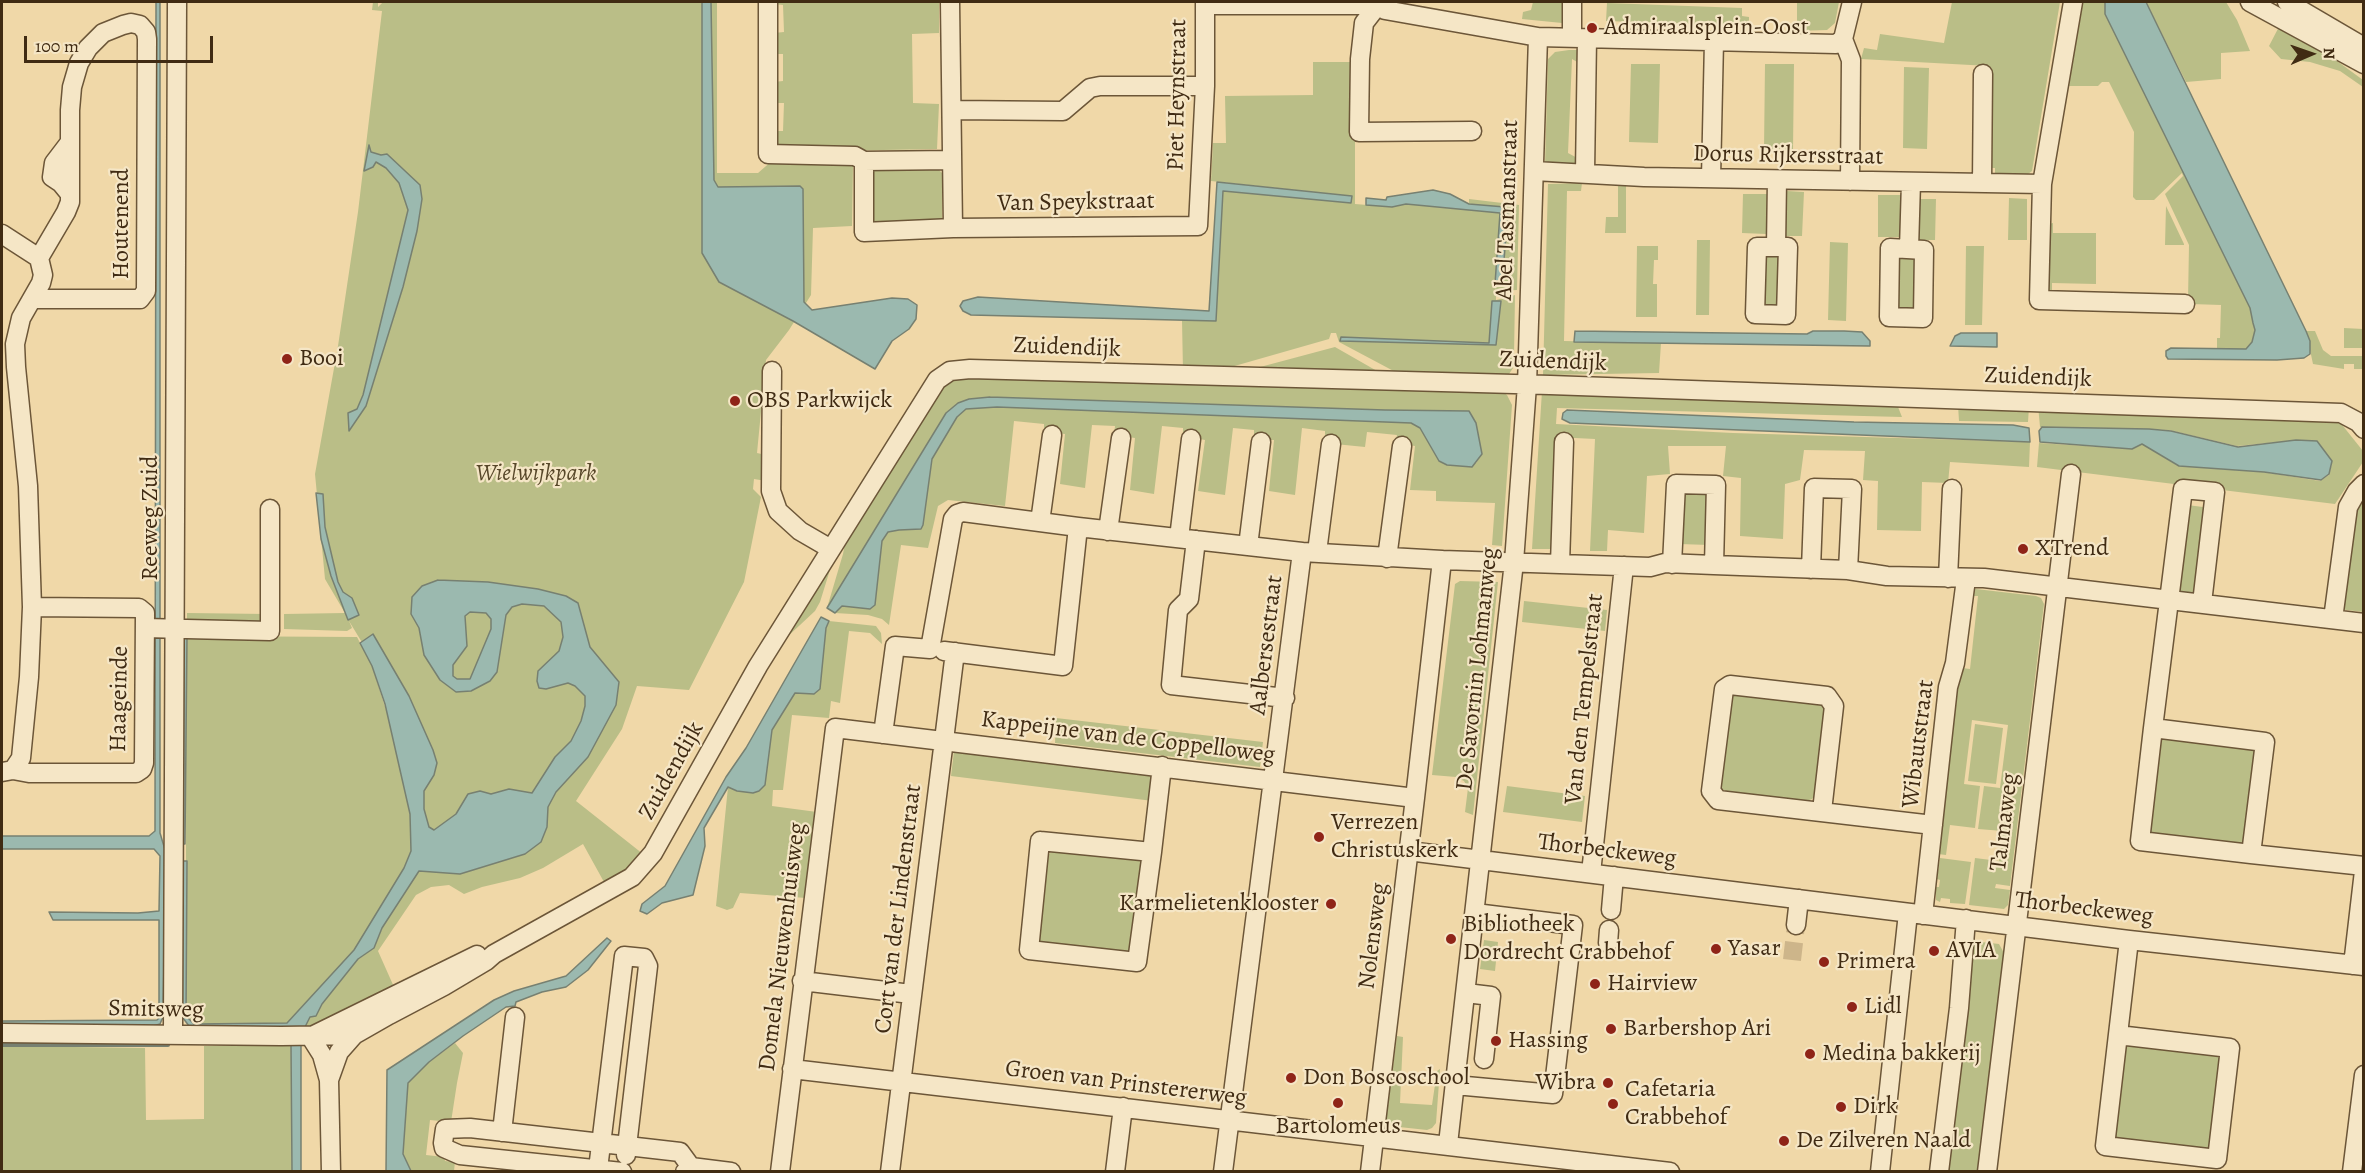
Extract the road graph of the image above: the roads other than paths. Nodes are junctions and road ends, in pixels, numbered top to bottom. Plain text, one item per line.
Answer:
1 (177, 2) edge
2 (768, 2) edge
3 (950, 2) edge
4 (1572, 2) edge
5 (1852, 2) edge
6 (2073, 2) edge
7 (2250, 2) edge
8 (1205, 3) edge
9 (1378, 3) edge
10 (2282, 6) edge
11 (1538, 37) junction
12 (172, 38) junction
13 (1580, 38) junction
14 (147, 39) junction
15 (1843, 39) junction
16 (1714, 41) junction
17 (2364, 47) edge
18 (2364, 64) edge
19 (1983, 74) dead end
20 (1204, 86) junction
21 (951, 110) junction
22 (1472, 131) dead end
23 (864, 160) junction
24 (952, 160) junction
25 (1534, 171) junction
26 (1585, 173) junction
27 (1711, 178) junction
28 (1777, 180) junction
29 (1850, 182) junction
30 (1911, 182) junction
31 (1982, 182) junction
32 (2042, 184) junction
33 (1198, 226) joint
34 (953, 228) junction
35 (2, 234) edge
36 (1776, 247) dead end
37 (1909, 249) dead end
38 (39, 258) junction
39 (32, 298) junction
40 (2185, 304) dead end
41 (772, 371) dead end
42 (1527, 385) junction
43 (2364, 429) edge
44 (1052, 435) dead end
45 (1121, 438) dead end
46 (1191, 439) dead end
47 (1261, 442) dead end
48 (1564, 442) dead end
49 (1331, 444) dead end
50 (1402, 446) dead end
51 (2071, 474) dead end
52 (2364, 484) edge
53 (1952, 489) dead end
54 (270, 509) dead end
55 (1040, 522) junction
56 (1078, 527) junction
57 (1108, 531) junction
58 (1188, 539) junction
59 (1248, 546) junction
60 (831, 549) junction
61 (1310, 552) junction
62 (1387, 558) junction
63 (1442, 560) junction
64 (1514, 562) junction
65 (1560, 564) junction
66 (1672, 564) junction
67 (1714, 565) junction
68 (1624, 566) junction
69 (1811, 569) junction
70 (1848, 570) junction
71 (1957, 579) junction
72 (2058, 586) junction
73 (2170, 599) junction
74 (2202, 603) junction
75 (32, 607) junction
76 (2333, 619) junction
77 (2364, 623) edge
78 (159, 628) junction
79 (930, 649) junction
80 (955, 652) junction
81 (1285, 698) junction
82 (835, 728) joint
83 (2152, 728) junction
84 (883, 734) junction
85 (944, 741) junction
86 (1162, 766) junction
87 (7, 771) edge
88 (1273, 779) junction
89 (1415, 798) junction
90 (1822, 811) junction
91 (1934, 825) junction
92 (1408, 851) junction
93 (1152, 852) junction
94 (2251, 854) junction
95 (1481, 859) junction
96 (2364, 866) edge
97 (2364, 871) edge
98 (1591, 873) junction
99 (1614, 876) junction
100 (1799, 899) junction
101 (1611, 910) dead end
102 (1475, 913) junction
103 (1915, 914) junction
104 (1966, 919) junction
105 (1796, 925) tunnel mouth
106 (2016, 925) junction
107 (2129, 940) junction
108 (494, 954) junction
109 (2358, 966) edge
110 (802, 981) junction
111 (1466, 993) junction
112 (911, 994) junction
113 (515, 1017) dead end
114 (2, 1033) edge
115 (173, 1034) junction
116 (354, 1035) junction
117 (2118, 1035) junction
118 (310, 1036) junction
119 (1484, 1059) dead end
120 (792, 1069) junction
121 (2364, 1075) edge
122 (329, 1080) junction
123 (901, 1082) junction
124 (1455, 1085) junction
125 (1123, 1107) junction
126 (1230, 1120) junction
127 (502, 1132) junction
128 (1373, 1138) junction
129 (601, 1142) junction
130 (1448, 1144) junction
131 (627, 1145) junction
132 (598, 1169) junction
133 (688, 1169) edge
134 (331, 1172) edge
135 (623, 1172) edge
136 (731, 1172) edge
137 (780, 1172) edge
138 (890, 1172) edge
139 (1115, 1172) edge
140 (1223, 1172) edge
141 (1370, 1172) edge
142 (1670, 1172) edge
143 (1880, 1172) edge
144 (1939, 1172) edge
145 (1987, 1172) edge
146 (2352, 1172) edge

1 - 12 street, Reeweg Zuid
2 - 23 street
3 - 21 street
4 - 13 street
5 - 15 street
6 - 32 street
7 - 10 street
8 - 9 street
8 - 20 street, Piet Heynstraat
9 - 11 street
9 - 22 street
10 - 17 street
10 - 18 street
11 - 13 street
11 - 25 street, Abel Tasmanstraat
12 - 14 street
12 - 78 street, Reeweg Zuid
13 - 16 street
13 - 26 street
14 - 38 street
14 - 39 street, Houtenend
15 - 16 street
15 - 29 street
16 - 27 street
19 - 31 street
20 - 21 street
20 - 33 street, Piet Heynstraat
21 - 24 street
23 - 24 street
23 - 34 street, Van Speykstraat
24 - 34 street
25 - 26 street, Dorus Rijkersstraat
25 - 42 street, Abel Tasmanstraat
26 - 27 street, Dorus Rijkersstraat
27 - 28 street, Dorus Rijkersstraat
28 - 29 street, Dorus Rijkersstraat
28 - 36 street
29 - 30 street, Dorus Rijkersstraat
30 - 31 street, Dorus Rijkersstraat
30 - 37 street
31 - 32 street, Dorus Rijkersstraat
32 - 40 street
33 - 34 street, Van Speykstraat
35 - 38 street
38 - 39 street
39 - 75 street
41 - 60 street
42 - 43 street, Zuidendijk
42 - 60 street, Zuidendijk
42 - 64 street, De Savornin Lohmanweg
44 - 55 street
45 - 57 street
46 - 58 street
47 - 59 street
48 - 65 street
49 - 61 street, Aalbersestraat
50 - 62 street
51 - 72 street, Talmaweg
52 - 76 street
53 - 71 street, Wibautstraat
54 - 78 street
55 - 56 street
55 - 79 street
56 - 57 street
56 - 80 street
57 - 58 street
58 - 59 street
58 - 81 street
59 - 61 street
60 - 108 street, Zuidendijk
61 - 62 street
61 - 81 street, Aalbersestraat
62 - 63 street
63 - 64 street
63 - 89 street, Nolensweg
64 - 65 street
64 - 95 street, De Savornin Lohmanweg
65 - 68 street
66 - 67 street
66 - 67 street
66 - 68 street
67 - 69 street
68 - 98 street, Van den Tempelstraat
69 - 70 street
69 - 70 street
70 - 71 street
71 - 72 street
71 - 91 street, Wibautstraat
72 - 73 street
72 - 106 street, Talmaweg
73 - 74 street
73 - 74 street
73 - 83 street
74 - 76 street
75 - 78 street, Haageinde
75 - 87 street
76 - 77 street
78 - 87 street, Haageinde
78 - 115 street, Reeweg Zuid
79 - 80 street
79 - 84 street
80 - 85 street, Cort van der Lindenstraat
81 - 88 street, Aalbersestraat
82 - 84 street, Kappeijne van de Coppelloweg
82 - 110 street, Domela Nieuwenhuisweg
83 - 94 street
83 - 94 street
84 - 85 street, Kappeijne van de Coppelloweg
85 - 86 street, Kappeijne van de Coppelloweg
85 - 112 street, Cort van der Lindenstraat
86 - 88 street, Kappeijne van de Coppelloweg
86 - 93 street
88 - 89 street, Kappeijne van de Coppelloweg
88 - 126 street, Aalbersestraat
89 - 92 street, Nolensweg
90 - 90 street
90 - 91 street
91 - 103 street, Wibautstraat
92 - 95 street, Thorbeckeweg
92 - 128 street, Nolensweg
93 - 93 street
94 - 96 street
95 - 98 street, Thorbeckeweg
95 - 102 street, De Savornin Lohmanweg
97 - 109 street
98 - 99 street, Thorbeckeweg
99 - 100 street, Thorbeckeweg
99 - 101 street
100 - 103 street, Thorbeckeweg
100 - 105 street
102 - 111 street, De Savornin Lohmanweg
102 - 124 street
103 - 104 street, Thorbeckeweg
103 - 143 street, Wibautstraat
104 - 106 street, Thorbeckeweg
104 - 144 street
106 - 107 street, Thorbeckeweg
106 - 145 street, Talmaweg
107 - 109 street, Thorbeckeweg
107 - 117 street
108 - 116 street, Zuidendijk
108 - 118 street, Zuidendijk
110 - 112 street
110 - 120 street, Domela Nieuwenhuisweg
111 - 119 street
111 - 124 street, De Savornin Lohmanweg
112 - 123 street, Cort van der Lindenstraat
113 - 127 street
114 - 115 street, Smitsweg
115 - 118 street, Smitsweg
116 - 118 street, Zuidendijk
116 - 122 street, Zuidendijk
117 - 117 street
118 - 122 street, Zuidendijk
120 - 123 street, Groen van Prinstererweg
120 - 137 street, Domela Nieuwenhuisweg
121 - 146 street
122 - 134 street, Zuidendijk
123 - 125 street, Groen van Prinstererweg
123 - 138 street, Cort van der Lindenstraat
124 - 130 street, De Savornin Lohmanweg
125 - 126 street, Groen van Prinstererweg
125 - 139 street
126 - 128 street, Groen van Prinstererweg
126 - 140 street, Aalbersestraat
127 - 129 street
127 - 132 street
128 - 130 street, Groen van Prinstererweg
128 - 141 street, Nolensweg
129 - 131 street
129 - 131 street
129 - 132 street
130 - 142 street, Groen van Prinstererweg
131 - 133 street
131 - 135 street
132 - 135 street
133 - 136 street

